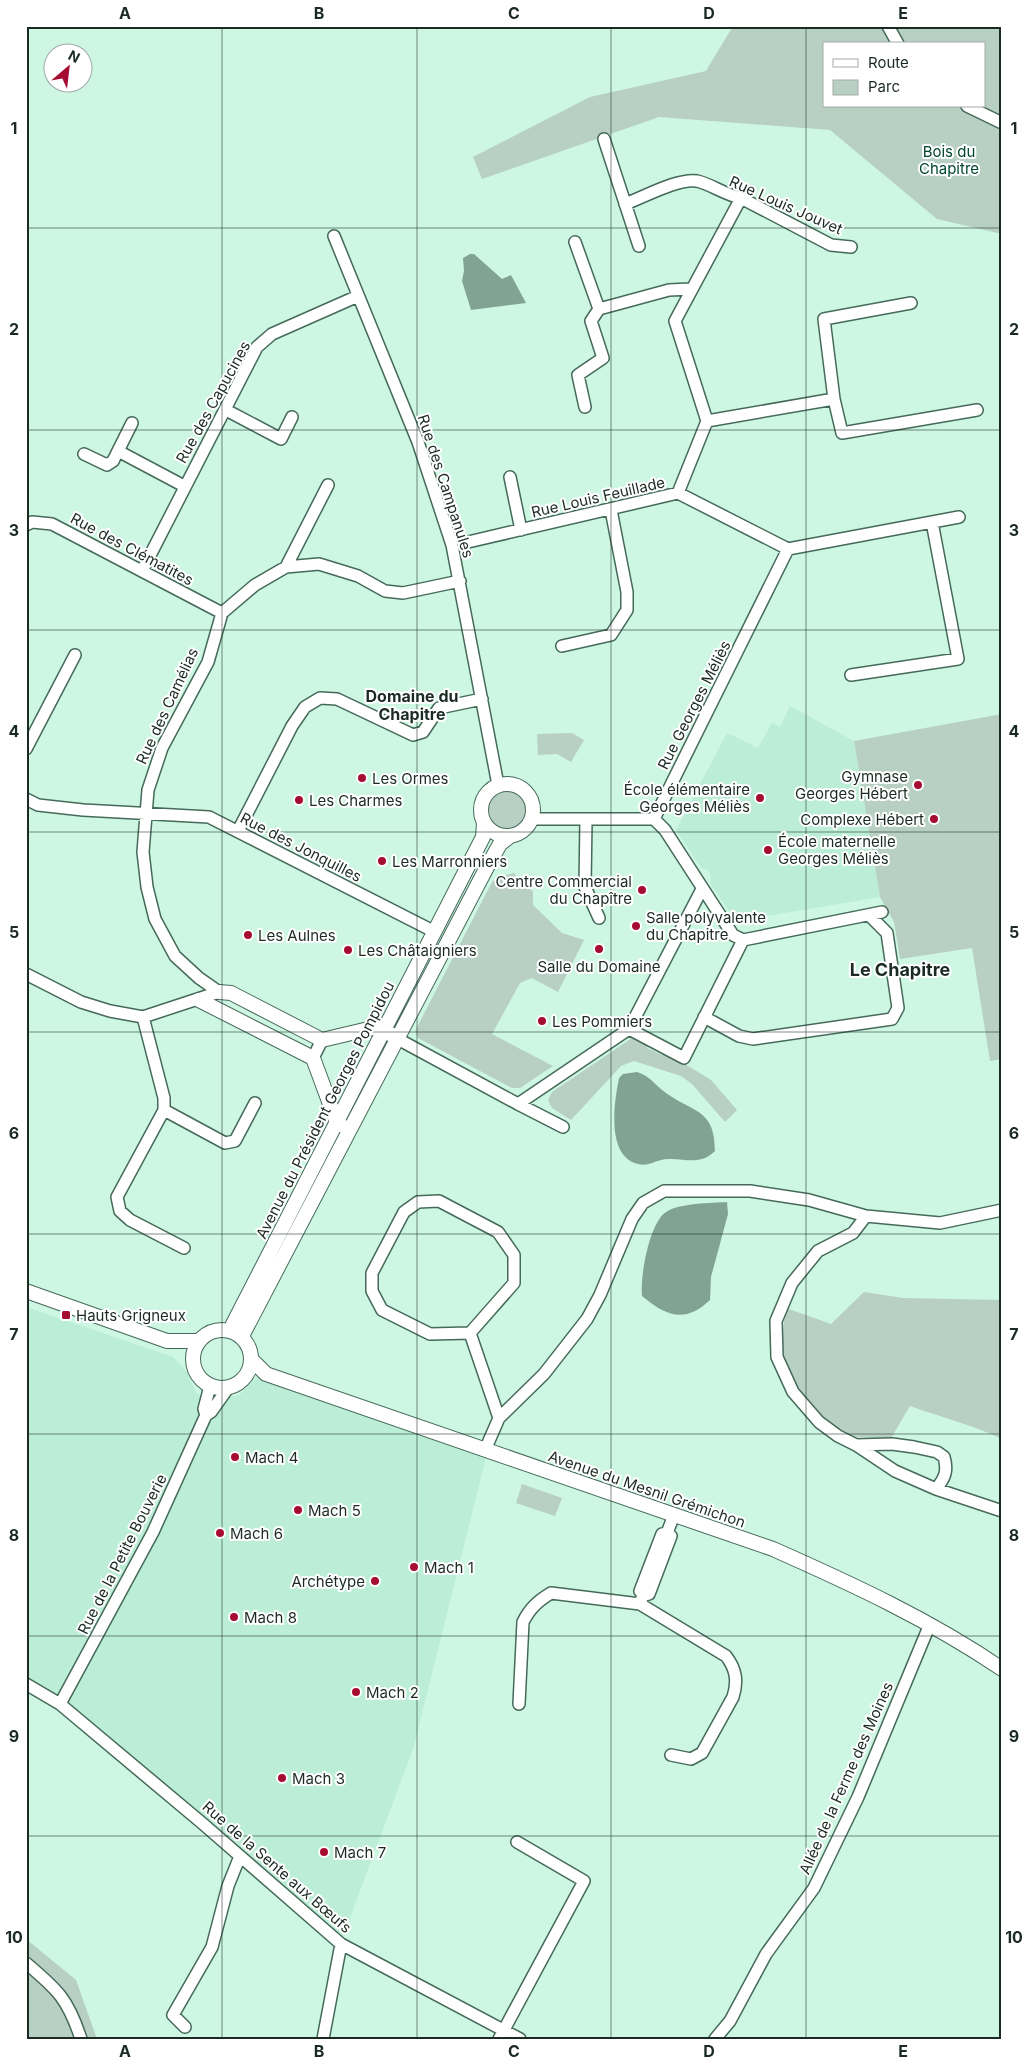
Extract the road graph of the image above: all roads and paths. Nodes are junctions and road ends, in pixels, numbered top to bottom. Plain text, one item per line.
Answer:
1 (888, 26) edge
2 (897, 42) edge
3 (971, 108) edge
4 (1002, 123) edge
5 (604, 139) dead end
6 (741, 198) junction
7 (625, 204) junction
8 (334, 236) dead end
9 (575, 242) dead end
10 (639, 246) dead end
11 (851, 247) dead end
12 (692, 289) junction
13 (358, 296) junction
14 (911, 303) dead end
15 (599, 309) junction
16 (834, 399) junction
17 (585, 407) dead end
18 (226, 410) junction
19 (977, 410) dead end
20 (292, 417) dead end
21 (707, 421) junction
22 (132, 423) dead end
23 (118, 451) junction
24 (84, 454) dead end
25 (510, 477) dead end
26 (328, 485) dead end
27 (184, 486) junction
28 (678, 493) junction
29 (610, 510) junction
30 (959, 517) dead end
31 (932, 522) junction
32 (26, 525) edge
33 (521, 530) junction
34 (468, 542) dead end
35 (788, 550) junction
36 (286, 568) junction
37 (142, 571) junction
38 (460, 581) junction
39 (222, 613) junction
40 (562, 646) dead end
41 (75, 655) dead end
42 (852, 676) dead end
43 (482, 699) junction
44 (26, 749) edge
45 (498, 785) junction
46 (26, 799) edge
47 (146, 812) junction
48 (533, 818) junction
49 (586, 819) junction
50 (654, 819) junction
51 (484, 823) junction
52 (238, 831) junction
53 (508, 837) junction
54 (702, 888) junction
55 (882, 912) dead end
56 (869, 915) junction
57 (599, 918) dead end
58 (434, 932) junction
59 (743, 940) junction
60 (26, 974) edge
61 (219, 992) junction
62 (199, 1000) junction
63 (143, 1017) junction
64 (704, 1017) junction
65 (384, 1029) junction
66 (629, 1029) junction
67 (396, 1038) junction
68 (322, 1040) junction
69 (313, 1058) junction
70 (255, 1103) dead end
71 (518, 1104) junction
72 (164, 1110) junction
73 (343, 1126) junction
74 (563, 1127) dead end
75 (1002, 1210) edge
76 (866, 1216) junction
77 (184, 1248) dead end
78 (26, 1291) edge
79 (236, 1333) junction
80 (470, 1333) junction
81 (167, 1340) junction
82 (198, 1341) junction
83 (252, 1360) junction
84 (194, 1365) junction
85 (266, 1374) junction
86 (244, 1378) junction
87 (210, 1386) junction
88 (228, 1388) junction
89 (206, 1415) junction
90 (499, 1418) junction
91 (856, 1445) junction
92 (485, 1450) junction
93 (936, 1489) junction
94 (1002, 1511) edge
95 (674, 1515) junction
96 (642, 1599) junction
97 (930, 1624) junction
98 (1002, 1669) edge
99 (26, 1684) edge
100 (60, 1704) junction
101 (520, 1704) dead end
102 (671, 1755) dead end
103 (517, 1842) dead end
104 (240, 1856) junction
105 (341, 1944) junction
106 (26, 1963) edge
107 (185, 2027) dead end
108 (502, 2034) edge
109 (81, 2039) edge
110 (323, 2039) edge
111 (520, 2039) edge
112 (715, 2039) edge

1 - 2 street
3 - 4 street
5 - 7 street
6 - 7 street, Rue Louis Jouvet
6 - 11 street, Rue Louis Jouvet
6 - 12 street
7 - 10 street
8 - 13 street, Rue des Campanules
9 - 15 street
12 - 15 street
12 - 21 street
13 - 18 street, Rue des Capucines
13 - 38 street, Rue des Campanules
14 - 16 street
15 - 17 street
16 - 19 street
16 - 21 street
18 - 20 street
18 - 27 street, Rue des Capucines
21 - 28 street
22 - 23 street
23 - 24 street
23 - 27 street
25 - 33 street
26 - 36 street
27 - 37 street, Rue des Capucines
28 - 29 street, Rue Louis Feuillade
28 - 35 street, Rue Louis Feuillade
29 - 33 street, Rue Louis Feuillade
29 - 40 street
30 - 31 street
31 - 35 street
31 - 42 street
32 - 37 street, Rue des Clématites
33 - 34 street, Rue Louis Feuillade
35 - 50 street, Rue Georges Méliès
36 - 38 street
36 - 39 street
37 - 39 street, Rue des Clématites
38 - 43 street, Rue des Campanules
39 - 47 street, Rue des Camélias
41 - 44 street
43 - 45 street, Rue des Campanules
43 - 52 street
45 - 48 street
45 - 51 street
46 - 47 street, Rue des Jonquilles
47 - 52 street, Rue des Jonquilles
47 - 61 street, Rue des Camélias
48 - 49 street
48 - 53 street
49 - 50 street
49 - 57 street
50 - 54 street
51 - 53 street
51 - 58 street, Avenue du Président Georges Pompidou
52 - 58 street, Rue des Jonquilles
53 - 67 street, Avenue du Président Georges Pompidou
54 - 59 street
54 - 66 street
55 - 56 street
56 - 59 street
56 - 64 street
58 - 65 street, Avenue du Président Georges Pompidou
59 - 64 street
60 - 63 street
61 - 62 street
61 - 68 street, Rue des Camélias
62 - 63 street
62 - 69 street
63 - 72 street
64 - 66 street
65 - 67 street
65 - 68 street
65 - 73 street, Avenue du Président Georges Pompidou
66 - 71 street
67 - 71 street
67 - 73 street, Avenue du Président Georges Pompidou
68 - 69 street
69 - 73 street
70 - 72 street
71 - 74 street
72 - 77 street
73 - 79 street, Avenue du Président Georges Pompidou
75 - 76 street
76 - 90 street
76 - 91 street
78 - 81 street
79 - 82 street
79 - 83 street
80 - 80 street
80 - 90 street
81 - 82 street
81 - 84 street
82 - 84 street
83 - 85 street, Avenue du Mesnil Grémichon
83 - 86 street
84 - 87 street
85 - 86 street, Avenue du Mesnil Grémichon
85 - 92 street, Avenue du Mesnil Grémichon
86 - 88 street
87 - 88 street
87 - 89 street, Rue de la Petite Bouverie
88 - 89 street, Rue de la Petite Bouverie
89 - 100 street, Rue de la Petite Bouverie
90 - 92 street
91 - 93 street
91 - 93 street
92 - 95 street, Avenue du Mesnil Grémichon
93 - 94 street
95 - 96 street
95 - 97 street, Avenue du Mesnil Grémichon
96 - 101 street
96 - 102 street
97 - 98 street, Avenue du Mesnil Grémichon
97 - 112 street, Allée de la Ferme des Moines
99 - 100 street, Rue de la Sente aux Bœufs
100 - 104 street, Rue de la Sente aux Bœufs
103 - 108 street
104 - 105 street, Rue de la Sente aux Bœufs
104 - 107 street
105 - 108 street, Rue de la Sente aux Bœufs
105 - 110 street
106 - 109 street
108 - 111 street, Rue de la Sente aux Bœufs

